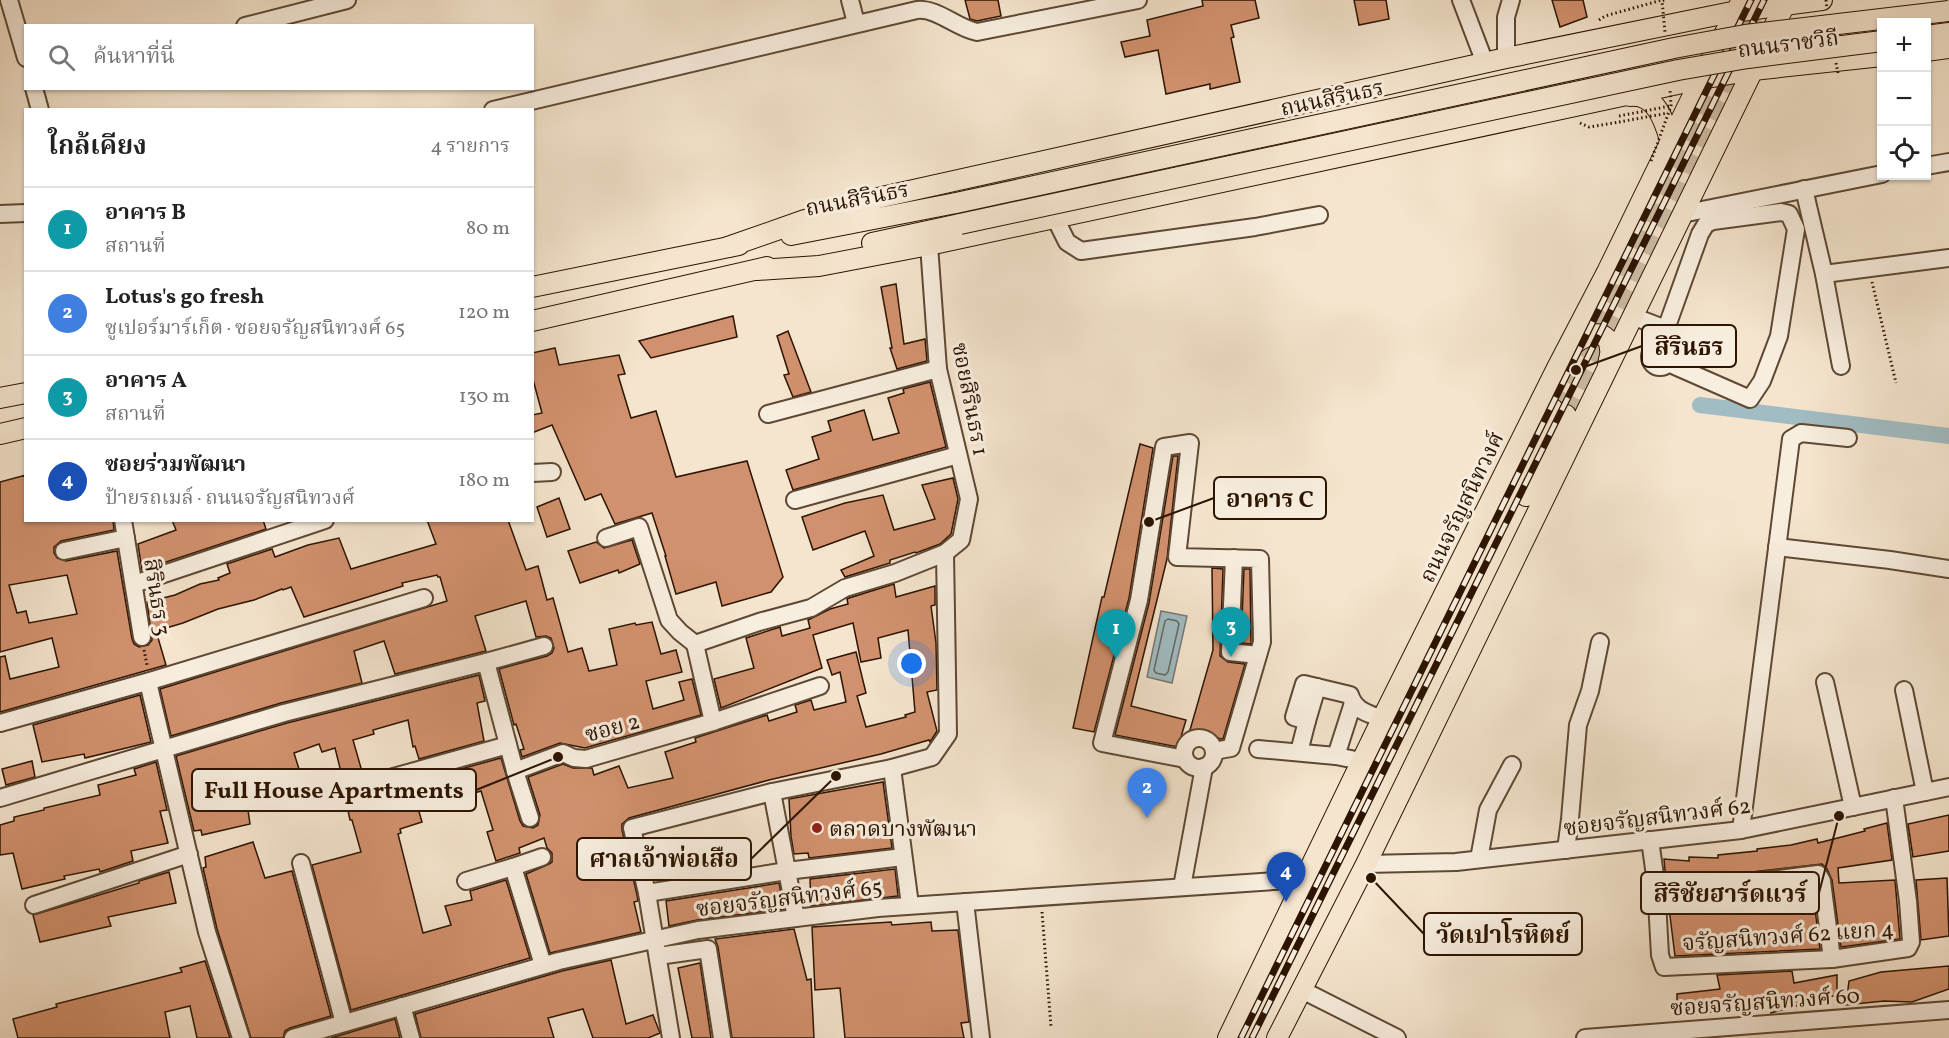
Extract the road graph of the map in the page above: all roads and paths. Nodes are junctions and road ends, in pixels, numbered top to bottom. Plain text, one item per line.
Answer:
1 (9, 0) edge
2 (347, 0) edge
3 (850, 0) edge
4 (1138, 0) edge
5 (1461, 0) edge
6 (1511, 0) edge
7 (1662, 0) edge
8 (1822, 0) edge
9 (1786, 2) edge
10 (1732, 6) edge
11 (1949, 11) edge
12 (1599, 20) dead end
13 (856, 23) junction
14 (253, 24) edge
15 (1949, 33) edge
16 (1931, 35) edge
17 (1877, 42) edge
18 (1949, 48) edge
19 (1931, 50) edge
20 (24, 51) edge
21 (1877, 56) edge
22 (1506, 58) junction
23 (1485, 63) junction
24 (1753, 70) junction
25 (1438, 74) junction
26 (1701, 79) junction
27 (35, 90) edge
28 (1671, 106) dead end
29 (1615, 107) junction
30 (39, 108) edge
31 (501, 108) edge
32 (1668, 113) dead end
33 (1571, 120) dead end
34 (1441, 135) junction
35 (1671, 143) junction
36 (1949, 162) edge
37 (1931, 165) edge
38 (1877, 175) edge
39 (1804, 189) junction
40 (24, 213) edge
41 (0, 214) edge
42 (1682, 214) junction
43 (1319, 215) dead end
44 (1055, 218) junction
45 (929, 245) junction
46 (728, 247) junction
47 (1949, 258) edge
48 (1869, 268) junction
49 (757, 270) junction
50 (1824, 274) junction
51 (534, 287) edge
52 (1632, 316) junction
53 (534, 321) edge
54 (1665, 329) junction
55 (1564, 355) junction
56 (1608, 365) junction
57 (1841, 366) dead end
58 (938, 369) junction
59 (1896, 383) dead end
60 (24, 393) edge
61 (0, 398) edge
62 (768, 414) dead end
63 (24, 428) edge
64 (0, 434) edge
65 (1848, 438) dead end
66 (958, 455) junction
67 (552, 472) dead end
68 (534, 473) edge
69 (795, 500) dead end
70 (123, 522) edge
71 (320, 522) edge
72 (126, 538) junction
73 (606, 538) dead end
74 (1777, 548) junction
75 (64, 551) dead end
76 (945, 553) junction
77 (1234, 558) junction
78 (1949, 569) edge
79 (134, 584) junction
80 (424, 598) dead end
81 (142, 637) joint
82 (1600, 642) dead end
83 (695, 644) junction
84 (544, 646) dead end
85 (1258, 655) junction
86 (486, 662) junction
87 (149, 681) junction
88 (1825, 682) dead end
89 (820, 686) dead end
90 (1904, 690) dead end
91 (1353, 703) junction
92 (1382, 719) junction
93 (713, 722) junction
94 (0, 723) edge
95 (508, 745) junction
96 (164, 748) junction
97 (1258, 749) dead end
98 (1214, 751) junction
99 (1299, 752) junction
100 (1336, 756) junction
101 (1185, 759) junction
102 (1361, 761) junction
103 (1512, 765) dead end
104 (1204, 767) junction
105 (892, 768) junction
106 (516, 771) junction
107 (1949, 787) edge
108 (772, 792) junction
109 (1925, 792) junction
110 (329, 795) dead end
111 (0, 798) edge
112 (1894, 798) junction
113 (1853, 807) junction
114 (530, 818) dead end
115 (1742, 830) junction
116 (1650, 840) junction
117 (1566, 850) junction
118 (189, 854) junction
119 (542, 857) dead end
120 (903, 857) junction
121 (1479, 859) junction
122 (301, 863) dead end
123 (1366, 864) junction
124 (513, 867) junction
125 (787, 871) junction
126 (1304, 879) junction
127 (466, 881) dead end
128 (1182, 887) junction
129 (647, 893) junction
130 (1656, 894) junction
131 (1041, 896) junction
132 (965, 902) junction
133 (34, 905) dead end
134 (910, 905) junction
135 (796, 918) junction
136 (706, 929) junction
137 (654, 938) junction
138 (708, 949) junction
139 (658, 956) junction
140 (1832, 958) junction
141 (543, 965) junction
142 (1302, 990) junction
143 (402, 1006) junction
144 (1949, 1010) edge
145 (345, 1023) junction
146 (1051, 1027) dead end
147 (241, 1038) edge
148 (293, 1038) edge
149 (411, 1038) edge
150 (671, 1038) edge
151 (722, 1038) edge
152 (981, 1038) edge
153 (1228, 1038) edge
154 (1242, 1038) edge
155 (1258, 1038) edge
156 (1277, 1038) edge
157 (1397, 1038) edge
158 (1585, 1038) edge

1 - 20 street
2 - 14 street
3 - 13 street
4 - 13 street
5 - 23 street
6 - 22 street
7 - 12 path
8 - 9 main road, ถนนราชวิถี
9 - 10 main road, ถนนสิรินธร
9 - 24 main road
10 - 22 main road, ถนนสิรินธร
10 - 26 main road, ถนนจรัญสนิทวงศ์
11 - 46 main road, ถนนสิรินธร, bridge
13 - 31 street
15 - 16 main road
17 - 49 main road, ถนนสิรินธร, bridge
18 - 19 main road
21 - 24 main road, ถนนราชวิถี
22 - 23 main road, ถนนสิรินธร
23 - 25 main road, ถนนสิรินธร
24 - 26 main road, ถนนราชวิถี
24 - 42 main road
25 - 34 main road
25 - 46 main road, ถนนสิรินธร
26 - 29 main road, ถนนสิรินธร
26 - 35 main road, ถนนจรัญสนิทวงศ์
27 - 30 street
28 - 29 path, bridge
29 - 34 main road, ถนนสิรินธร
29 - 35 main road
32 - 33 path, bridge
34 - 44 main road, ถนนสิรินธร
35 - 55 main road, ถนนจรัญสนิทวงศ์
36 - 37 street
38 - 39 street
39 - 42 street
39 - 50 street
40 - 41 street
42 - 52 main road
43 - 44 street
44 - 45 main road, ถนนสิรินธร
45 - 49 main road, ถนนสิรินธร
45 - 58 street, ซอยสิรินธร 1
46 - 51 main road, ถนนสิรินธร
47 - 48 street
48 - 50 street
48 - 59 path
49 - 53 main road, ถนนสิรินธร
50 - 57 street
52 - 54 street
52 - 56 main road
54 - 54 street
55 - 56 main road
55 - 92 main road, ถนนจรัญสนิทวงศ์
56 - 123 main road
58 - 62 street
58 - 66 street, ซอยสิรินธร 1
60 - 61 main road
63 - 64 main road
65 - 74 street
66 - 69 street
66 - 76 street, ซอยสิรินธร 1
67 - 68 street
70 - 72 street, สิรินธร 3
71 - 79 street
72 - 75 street
72 - 79 street, สิรินธร 3
73 - 83 street
74 - 78 street
74 - 115 street
76 - 83 street
76 - 105 street
77 - 85 street
77 - 85 street
77 - 101 street
79 - 81 street, สิรินธร 3
80 - 87 street
81 - 87 path, สิรินธร 3
82 - 117 street
83 - 93 street
84 - 86 street
85 - 98 street
86 - 95 street
86 - 96 street
87 - 94 street
87 - 96 street
88 - 113 street
89 - 93 street, ซอย 2
90 - 109 street
91 - 92 street
91 - 99 street
91 - 100 street
92 - 102 main road, ถนนจรัญสนิทวงศ์
93 - 106 street, ซอย 2
95 - 106 street
95 - 110 street
96 - 111 street
96 - 118 street
97 - 99 street
98 - 101 street
98 - 104 street
99 - 100 street
100 - 102 street
101 - 104 street
102 - 126 main road, ถนนจรัญสนิทวงศ์
103 - 121 street
104 - 128 street
105 - 108 street
105 - 120 street
106 - 114 street
107 - 109 street, ซอยจรัญสนิทวงศ์ 62
108 - 125 street
108 - 129 street
109 - 112 street, ซอยจรัญสนิทวงศ์ 62
112 - 113 street, ซอยจรัญสนิทวงศ์ 62
112 - 140 street, จรัญสนิทวงศ์ 62 แยก 4
113 - 115 street, ซอยจรัญสนิทวงศ์ 62
115 - 116 street, ซอยจรัญสนิทวงศ์ 62
116 - 117 street, ซอยจรัญสนิทวงศ์ 62
116 - 130 street
117 - 121 street, ซอยจรัญสนิทวงศ์ 62
118 - 133 street
118 - 147 street
119 - 124 street
120 - 125 street
120 - 134 street
121 - 123 street, ซอยจรัญสนิทวงศ์ 62
122 - 145 street
123 - 142 main road
124 - 127 street
124 - 141 street
125 - 129 street
125 - 135 street
126 - 128 street, ซอยจรัญสนิทวงศ์ 65
126 - 153 main road, ถนนจรัญสนิทวงศ์
128 - 131 street, ซอยจรัญสนิทวงศ์ 65
129 - 137 street
130 - 140 street, จรัญสนิทวงศ์ 62 แยก 4
130 - 140 street
131 - 132 street, ซอยจรัญสนิทวงศ์ 65
131 - 146 path
132 - 134 street, ซอยจรัญสนิทวงศ์ 65
132 - 152 street
134 - 135 street, ซอยจรัญสนิทวงศ์ 65
135 - 136 street, ซอยจรัญสนิทวงศ์ 65
136 - 137 street, ซอยจรัญสนิทวงศ์ 65
136 - 138 street
137 - 139 street
137 - 141 street, ซอยจรัญสนิทวงศ์ 65
138 - 139 street
138 - 151 street
139 - 150 street
141 - 143 street, ซอยจรัญสนิทวงศ์ 65
142 - 156 main road
142 - 157 street
143 - 145 street, ซอยจรัญสนิทวงศ์ 65
143 - 149 street
144 - 158 street, ซอยจรัญสนิทวงศ์ 60
145 - 148 street, ซอยจรัญสนิทวงศ์ 65
154 - 155 main road, ถนนจรัญสนิทวงศ์

